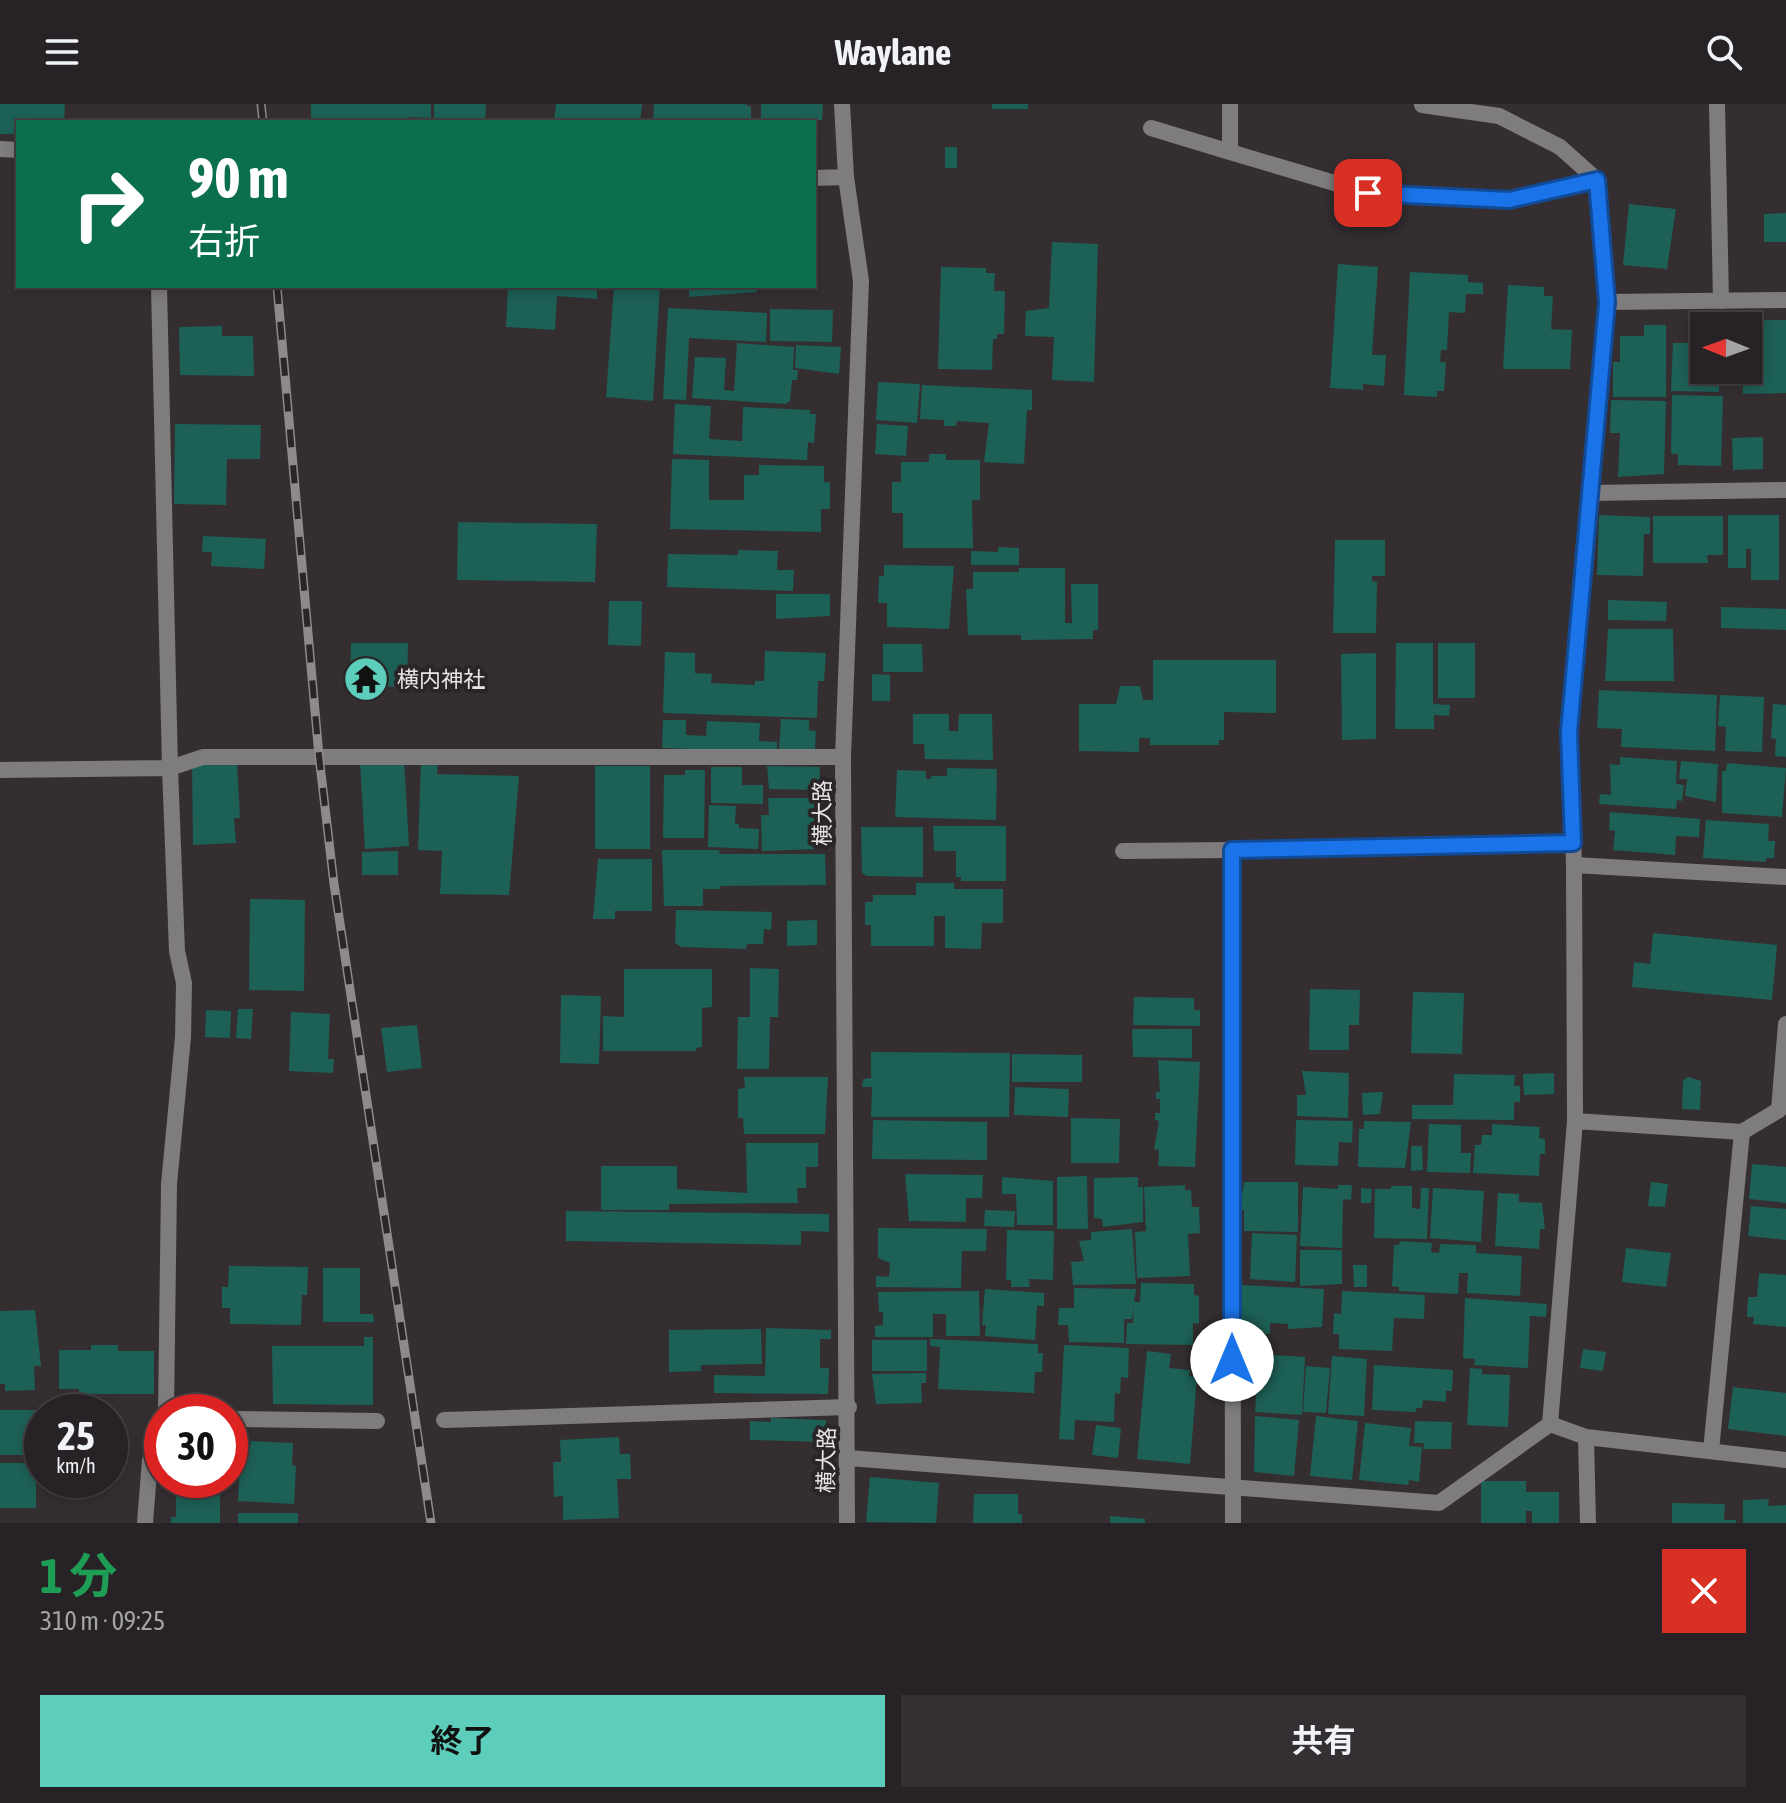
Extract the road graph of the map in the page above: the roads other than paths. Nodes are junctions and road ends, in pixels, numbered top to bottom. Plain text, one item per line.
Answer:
1 (842, 104) edge
2 (1230, 104) edge
3 (1717, 104) edge
4 (1422, 105) edge
5 (1151, 128) dead end
6 (1230, 152) junction
7 (846, 177) junction
8 (816, 178) edge
9 (1597, 180) junction
10 (159, 288) edge
11 (1786, 300) edge
12 (1721, 301) junction
13 (1607, 302) junction
14 (1786, 490) edge
15 (1590, 493) junction
16 (843, 757) junction
17 (170, 768) junction
18 (0, 770) edge
19 (1573, 843) junction
20 (1232, 850) junction
21 (1123, 851) dead end
22 (1574, 865) junction
23 (1786, 877) edge
24 (1786, 1024) edge
25 (1575, 1121) junction
26 (1742, 1132) junction
27 (166, 1394) edge
28 (849, 1407) junction
29 (248, 1419) edge
30 (444, 1420) dead end
31 (377, 1421) dead end
32 (1550, 1424) junction
33 (1586, 1437) junction
34 (1711, 1451) junction
35 (848, 1458) junction
36 (1786, 1460) edge
37 (1232, 1488) junction
38 (147, 1498) edge
39 (145, 1523) edge
40 (847, 1523) edge
41 (1233, 1523) edge
42 (1588, 1523) edge

1 - 7 street, 横大路
2 - 6 street
3 - 12 street
4 - 9 street
5 - 6 street
6 - 9 street
7 - 8 street
7 - 16 street, 横大路
9 - 13 street
10 - 17 street
11 - 12 street
12 - 13 street
13 - 15 street
14 - 15 street
15 - 19 street
16 - 17 street
16 - 28 street, 横大路
17 - 18 street
17 - 27 street
19 - 20 street
19 - 22 street
20 - 21 street
20 - 37 street
22 - 23 street
22 - 25 street
24 - 26 street
25 - 26 street
25 - 32 street
26 - 34 street
28 - 30 street
28 - 35 street, 横大路
29 - 31 street
32 - 33 street
32 - 37 street
33 - 34 street
33 - 42 street
34 - 36 street
35 - 37 street
35 - 40 street, 横大路
37 - 41 street
38 - 39 street

